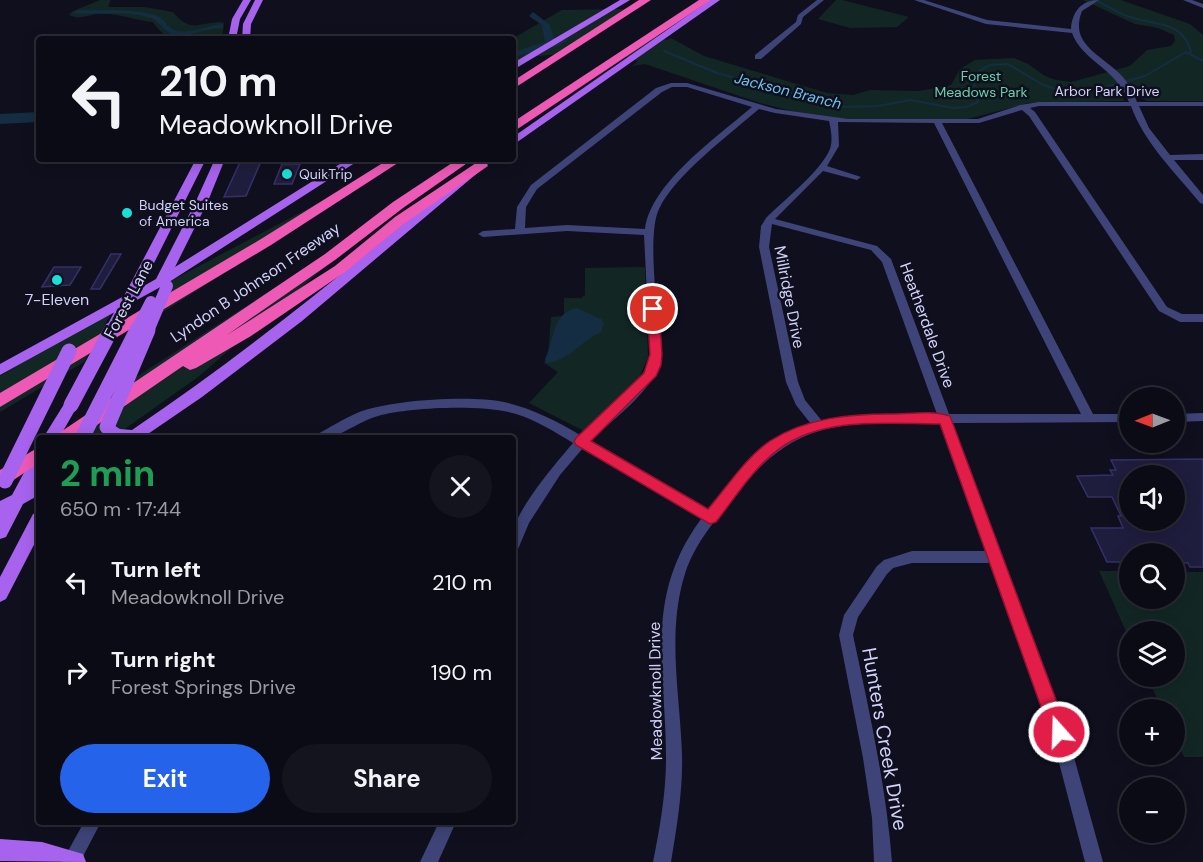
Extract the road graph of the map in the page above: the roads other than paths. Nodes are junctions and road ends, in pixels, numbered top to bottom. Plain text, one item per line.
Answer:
1 (247, 0) edge
2 (259, 0) edge
3 (626, 0) edge
4 (646, 0) edge
5 (706, 0) edge
6 (716, 0) edge
7 (821, 0) edge
8 (917, 0) edge
9 (1096, 0) edge
10 (1186, 0) edge
11 (1203, 6) edge
12 (1075, 31) junction
13 (233, 36) edge
14 (246, 36) edge
15 (758, 57) dead end
16 (516, 65) edge
17 (516, 84) edge
18 (1203, 104) edge
19 (1133, 105) junction
20 (757, 106) junction
21 (1023, 107) junction
22 (833, 120) junction
23 (937, 122) junction
24 (516, 126) edge
25 (516, 140) edge
26 (1203, 157) edge
27 (1168, 158) junction
28 (200, 162) edge
29 (219, 162) edge
30 (351, 162) edge
31 (381, 162) edge
32 (393, 162) edge
33 (478, 162) edge
34 (478, 162) edge
35 (820, 166) junction
36 (857, 177) dead end
37 (183, 197) junction
38 (338, 197) junction
39 (1203, 201) edge
40 (769, 220) junction
41 (188, 229) junction
42 (519, 231) junction
43 (649, 232) junction
44 (483, 234) dead end
45 (234, 236) junction
46 (179, 246) junction
47 (164, 283) junction
48 (129, 298) junction
49 (1203, 318) edge
50 (45, 344) junction
51 (0, 370) edge
52 (0, 401) edge
53 (1185, 417) edge
54 (1203, 417) edge
55 (1089, 418) junction
56 (1119, 418) edge
57 (945, 419) junction
58 (819, 426) junction
59 (53, 435) edge
60 (75, 435) edge
61 (76, 435) edge
62 (122, 435) edge
63 (136, 435) edge
64 (326, 435) edge
65 (581, 442) junction
66 (36, 460) edge
67 (36, 461) edge
68 (2, 483) edge
69 (36, 489) edge
70 (18, 498) junction
71 (0, 509) edge
72 (710, 518) junction
73 (36, 525) edge
74 (0, 532) edge
75 (516, 539) edge
76 (36, 540) edge
77 (995, 556) junction
78 (18, 561) junction
79 (0, 594) edge
80 (91, 825) edge
81 (447, 825) edge
82 (0, 850) edge
83 (72, 862) edge
84 (429, 862) edge
85 (662, 862) edge
86 (883, 862) edge
87 (1095, 862) edge

1 - 13 main road
2 - 14 main road
3 - 16 main road
4 - 17 highway
5 - 24 highway
6 - 25 main road
7 - 15 street
8 - 12 street
9 - 12 street
10 - 11 street
12 - 19 street
18 - 19 street, Arbor Park Drive
19 - 21 street, Arbor Park Drive
19 - 27 street
20 - 22 street, Arbor Park Drive
20 - 42 street, Arbor Park Drive
20 - 43 street
21 - 23 street, Arbor Park Drive
21 - 49 street
22 - 23 street, Arbor Park Drive
22 - 35 street
23 - 55 street
26 - 27 street
27 - 39 street
28 - 37 main road, Forest Lane
29 - 41 main road, Forest Lane
30 - 45 main road
31 - 38 highway
32 - 38 highway, Lyndon B Johnson Freeway
33 - 61 highway
34 - 63 main road
35 - 36 street
35 - 40 street
37 - 41 main road
37 - 48 main road, Forest Lane
38 - 52 highway, Lyndon B Johnson Freeway
40 - 57 street, Heatherdale Drive
40 - 58 street, Millridge Drive
41 - 46 main road, Forest Lane
42 - 43 street
42 - 44 street
43 - 65 street
45 - 46 main road
45 - 47 main road
46 - 47 main road, Forest Lane
47 - 48 main road
47 - 60 main road, Forest Lane, bridge
47 - 62 main road, bridge
48 - 50 main road
48 - 59 main road, Forest Lane, bridge
50 - 51 main road
50 - 68 main road, bridge
53 - 54 street
55 - 56 street, Meadowknoll Drive
55 - 57 street, Meadowknoll Drive
57 - 58 street, Meadowknoll Drive
57 - 77 street, Heatherdale Drive
58 - 72 street, Meadowknoll Drive
64 - 65 street
65 - 72 street
65 - 75 street
66 - 68 highway
67 - 70 main road
69 - 70 main road
70 - 71 main road
70 - 74 main road
72 - 85 street, Meadowknoll Drive
73 - 78 main road
76 - 78 main road
77 - 86 street, Hunters Creek Drive
77 - 87 street, Heatherdale Drive
78 - 79 main road
80 - 83 street
81 - 84 street
82 - 83 main road

